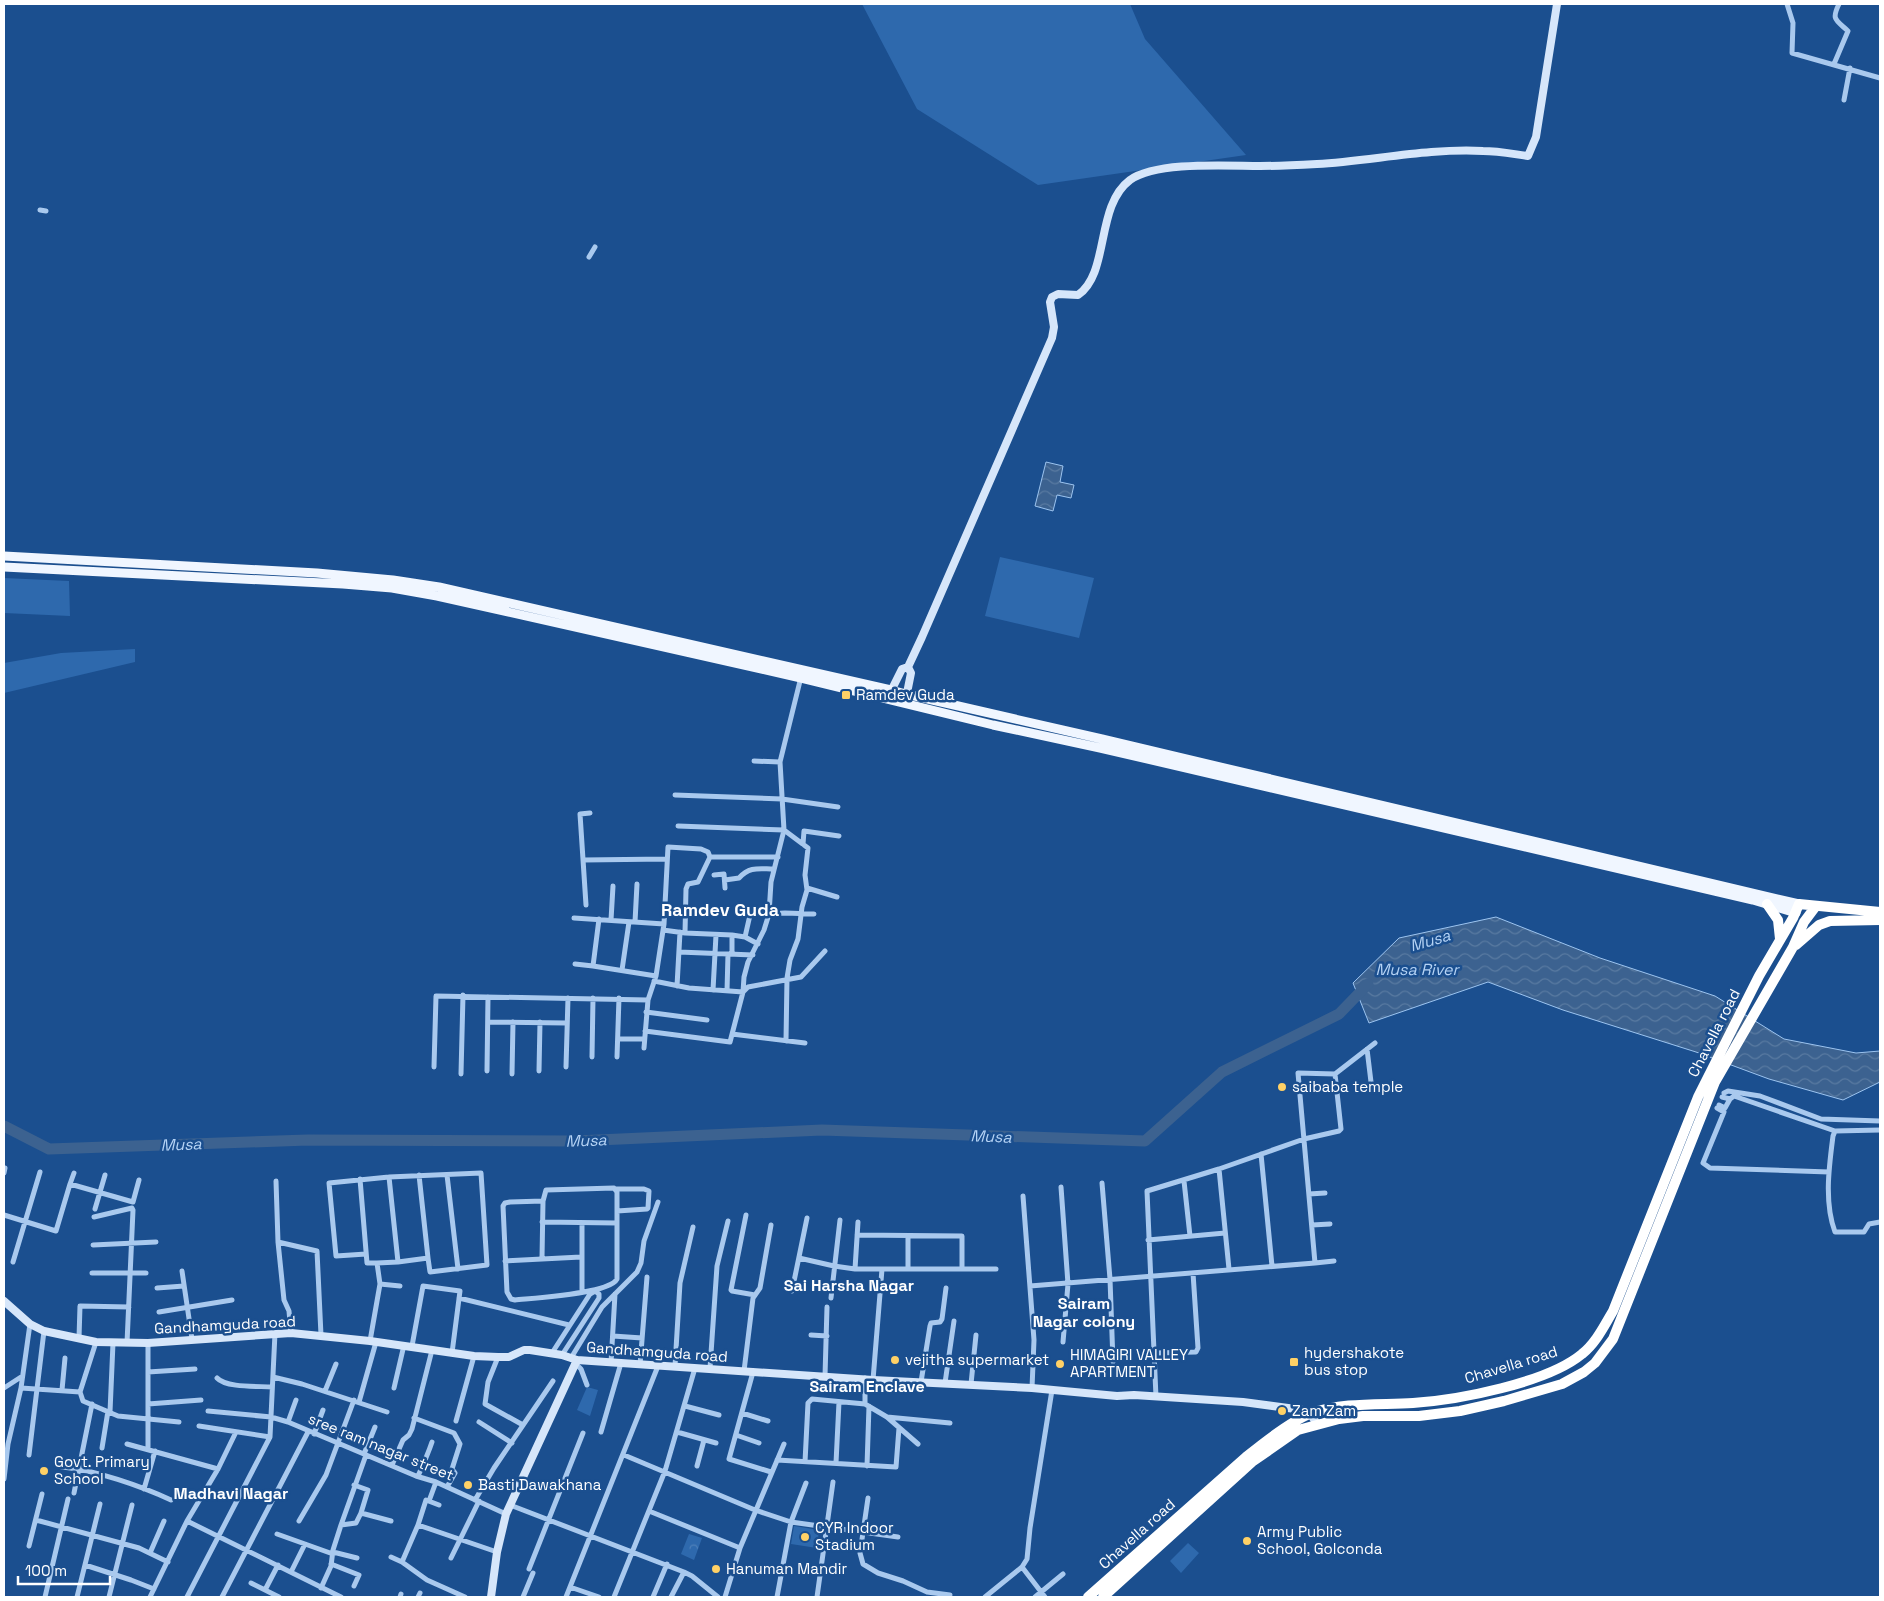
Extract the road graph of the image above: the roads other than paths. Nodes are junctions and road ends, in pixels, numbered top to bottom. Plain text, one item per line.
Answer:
1 (1557, 4) edge
2 (1787, 4) edge
3 (1839, 4) edge
4 (1834, 64) junction
5 (1850, 68) junction
6 (1880, 78) edge
7 (1844, 100) dead end
8 (595, 247) dead end
9 (589, 257) dead end
10 (4, 556) edge
11 (4, 567) edge
12 (908, 667) junction
13 (802, 674) junction
14 (891, 690) junction
15 (887, 699) junction
16 (905, 699) junction
17 (754, 761) dead end
18 (780, 762) junction
19 (675, 795) dead end
20 (782, 799) junction
21 (838, 807) dead end
22 (590, 813) dead end
23 (678, 826) dead end
24 (784, 830) junction
25 (839, 836) dead end
26 (803, 844) junction
27 (753, 857) junction
28 (778, 857) junction
29 (710, 858) junction
30 (667, 859) junction
31 (583, 860) junction
32 (752, 869) junction
33 (774, 869) junction
34 (714, 875) dead end
35 (725, 880) junction
36 (637, 884) dead end
37 (613, 886) dead end
38 (725, 888) dead end
39 (807, 888) junction
40 (837, 896) dead end
41 (1768, 904) junction
42 (586, 905) dead end
43 (1816, 906) junction
44 (1796, 912) junction
45 (1880, 912) edge
46 (768, 914) junction
47 (814, 914) dead end
48 (802, 915) junction
49 (574, 918) dead end
50 (1807, 918) junction
51 (599, 919) junction
52 (611, 920) junction
53 (1880, 920) edge
54 (632, 922) junction
55 (664, 927) junction
56 (683, 932) junction
57 (716, 934) junction
58 (732, 934) junction
59 (746, 937) junction
60 (1780, 940) junction
61 (758, 944) junction
62 (1793, 947) junction
63 (826, 950) dead end
64 (679, 952) junction
65 (715, 953) junction
66 (730, 954) junction
67 (753, 955) junction
68 (575, 964) dead end
69 (592, 966) junction
70 (622, 970) junction
71 (787, 978) junction
72 (655, 979) junction
73 (677, 986) junction
74 (713, 990) junction
75 (727, 991) junction
76 (743, 992) junction
77 (463, 996) junction
78 (488, 996) junction
79 (568, 998) junction
80 (593, 998) junction
81 (619, 998) junction
82 (648, 1000) junction
83 (646, 1012) junction
84 (707, 1020) dead end
85 (488, 1022) junction
86 (514, 1022) junction
87 (540, 1022) junction
88 (566, 1023) junction
89 (645, 1031) junction
90 (732, 1034) junction
91 (618, 1039) junction
92 (644, 1039) junction
93 (786, 1041) junction
94 (805, 1043) dead end
95 (1375, 1043) dead end
96 (644, 1048) dead end
97 (1367, 1049) junction
98 (592, 1057) dead end
99 (617, 1057) dead end
100 (434, 1067) dead end
101 (566, 1067) dead end
102 (487, 1071) dead end
103 (539, 1071) dead end
104 (461, 1074) dead end
105 (512, 1074) dead end
106 (1336, 1074) junction
107 (1371, 1082) dead end
108 (1703, 1099) junction
109 (1730, 1100) junction
110 (1718, 1106) dead end
111 (1724, 1110) junction
112 (1880, 1120) edge
113 (1880, 1130) edge
114 (1836, 1132) junction
115 (1304, 1139) junction
116 (1261, 1154) junction
117 (1219, 1169) junction
118 (40, 1172) dead end
119 (1829, 1172) junction
120 (74, 1173) dead end
121 (105, 1175) dead end
122 (420, 1175) junction
123 (448, 1175) junction
124 (389, 1177) junction
125 (139, 1180) dead end
126 (360, 1180) junction
127 (1184, 1180) junction
128 (276, 1181) dead end
129 (1102, 1183) dead end
130 (70, 1184) junction
131 (1061, 1187) dead end
132 (616, 1189) junction
133 (100, 1193) junction
134 (1325, 1193) dead end
135 (1309, 1194) junction
136 (1023, 1196) dead end
137 (543, 1201) junction
138 (658, 1202) dead end
139 (95, 1209) dead end
140 (617, 1211) junction
141 (4, 1215) edge
142 (746, 1215) dead end
143 (94, 1217) dead end
144 (807, 1218) dead end
145 (840, 1220) dead end
146 (25, 1221) junction
147 (728, 1221) dead end
148 (542, 1222) junction
149 (858, 1222) dead end
150 (1880, 1222) edge
151 (582, 1223) junction
152 (617, 1223) junction
153 (1330, 1224) dead end
154 (771, 1225) dead end
155 (1312, 1225) junction
156 (693, 1227) dead end
157 (1225, 1233) junction
158 (857, 1235) junction
159 (908, 1236) junction
160 (1190, 1236) junction
161 (1148, 1240) junction
162 (156, 1242) dead end
163 (278, 1242) junction
164 (131, 1243) junction
165 (93, 1245) dead end
166 (366, 1254) junction
167 (582, 1257) junction
168 (428, 1258) junction
169 (542, 1258) junction
170 (799, 1258) junction
171 (505, 1261) junction
172 (1334, 1261) dead end
173 (13, 1262) dead end
174 (398, 1262) junction
175 (376, 1263) junction
176 (1315, 1263) junction
177 (834, 1266) junction
178 (1272, 1266) junction
179 (458, 1269) junction
180 (855, 1269) junction
181 (882, 1269) junction
182 (908, 1269) junction
183 (962, 1269) junction
184 (996, 1269) dead end
185 (1229, 1269) junction
186 (182, 1271) dead end
187 (92, 1273) dead end
188 (130, 1273) junction
189 (146, 1273) dead end
190 (1194, 1273) junction
191 (1151, 1276) junction
192 (647, 1277) dead end
193 (1110, 1279) junction
194 (380, 1284) junction
195 (1068, 1284) junction
196 (184, 1286) junction
197 (400, 1286) dead end
198 (1030, 1286) junction
199 (157, 1288) dead end
200 (946, 1288) dead end
201 (595, 1290) junction
202 (792, 1291) dead end
203 (582, 1292) junction
204 (615, 1294) junction
205 (755, 1295) junction
206 (459, 1298) junction
207 (831, 1298) dead end
208 (232, 1300) dead end
209 (4, 1301) edge
210 (130, 1307) junction
211 (827, 1307) dead end
212 (186, 1308) junction
213 (159, 1312) dead end
214 (954, 1321) dead end
215 (30, 1324) junction
216 (569, 1325) junction
217 (44, 1331) junction
218 (291, 1333) junction
219 (275, 1334) junction
220 (321, 1335) junction
221 (976, 1335) dead end
222 (613, 1336) junction
223 (811, 1336) dead end
224 (826, 1336) junction
225 (78, 1338) junction
226 (642, 1338) junction
227 (192, 1339) junction
228 (96, 1342) junction
229 (373, 1342) junction
230 (1063, 1342) dead end
231 (113, 1343) junction
232 (128, 1343) junction
233 (148, 1343) junction
234 (408, 1346) junction
235 (432, 1350) junction
236 (452, 1353) junction
237 (552, 1353) junction
238 (1155, 1353) junction
239 (562, 1355) junction
240 (474, 1356) junction
241 (65, 1358) dead end
242 (498, 1358) junction
243 (574, 1360) junction
244 (1113, 1362) dead end
245 (612, 1363) junction
246 (621, 1363) junction
247 (336, 1364) dead end
248 (640, 1364) junction
249 (658, 1366) junction
250 (675, 1366) junction
251 (695, 1368) junction
252 (710, 1368) junction
253 (196, 1370) dead end
254 (744, 1371) junction
255 (148, 1372) junction
256 (753, 1372) junction
257 (273, 1376) junction
258 (825, 1376) junction
259 (21, 1377) junction
260 (217, 1378) dead end
261 (864, 1378) junction
262 (554, 1380) dead end
263 (873, 1380) junction
264 (921, 1382) junction
265 (945, 1383) junction
266 (971, 1384) junction
267 (587, 1385) dead end
268 (272, 1387) junction
269 (4, 1388) edge
270 (21, 1388) junction
271 (38, 1388) junction
272 (394, 1388) dead end
273 (1032, 1388) junction
274 (62, 1390) junction
275 (1052, 1390) junction
276 (325, 1391) junction
277 (80, 1392) junction
278 (1156, 1396) junction
279 (201, 1400) dead end
280 (296, 1400) dead end
281 (356, 1401) junction
282 (839, 1402) junction
283 (92, 1404) junction
284 (148, 1404) junction
285 (867, 1405) junction
286 (684, 1406) junction
287 (323, 1410) dead end
288 (109, 1411) junction
289 (208, 1411) dead end
290 (387, 1412) dead end
291 (742, 1413) junction
292 (1310, 1413) junction
293 (719, 1415) dead end
294 (887, 1417) junction
295 (272, 1418) junction
296 (414, 1418) junction
297 (148, 1420) junction
298 (456, 1421) dead end
299 (179, 1422) dead end
300 (288, 1422) junction
301 (478, 1422) dead end
302 (768, 1422) dead end
303 (950, 1423) dead end
304 (1317, 1424) junction
305 (523, 1425) junction
306 (199, 1426) dead end
307 (375, 1427) dead end
308 (899, 1428) junction
309 (236, 1432) junction
310 (602, 1432) dead end
311 (677, 1432) junction
312 (311, 1433) junction
313 (583, 1433) dead end
314 (736, 1435) junction
315 (270, 1437) junction
316 (704, 1440) junction
317 (432, 1442) dead end
318 (339, 1443) junction
319 (512, 1443) junction
320 (716, 1443) dead end
321 (759, 1443) dead end
322 (6, 1444) edge
323 (127, 1444) dead end
324 (784, 1444) dead end
325 (918, 1444) dead end
326 (102, 1448) dead end
327 (148, 1449) junction
328 (155, 1451) junction
329 (365, 1454) junction
330 (29, 1455) dead end
331 (624, 1455) junction
332 (777, 1460) junction
333 (805, 1462) junction
334 (836, 1464) junction
335 (392, 1465) junction
336 (697, 1466) dead end
337 (867, 1466) junction
338 (62, 1467) dead end
339 (80, 1469) junction
340 (218, 1469) junction
341 (665, 1471) junction
342 (771, 1472) junction
343 (418, 1476) junction
344 (4, 1479) edge
345 (436, 1482) junction
346 (833, 1482) dead end
347 (806, 1483) dead end
348 (354, 1485) junction
349 (447, 1487) junction
350 (144, 1489) junction
351 (74, 1493) dead end
352 (42, 1494) dead end
353 (868, 1498) dead end
354 (68, 1499) dead end
355 (171, 1500) dead end
356 (429, 1501) junction
357 (477, 1501) junction
358 (100, 1504) dead end
359 (132, 1505) dead end
360 (439, 1505) dead end
361 (510, 1505) junction
362 (755, 1510) junction
363 (649, 1511) junction
364 (361, 1513) junction
365 (506, 1514) junction
366 (549, 1519) junction
367 (36, 1520) junction
368 (187, 1520) junction
369 (164, 1521) dead end
370 (299, 1521) dead end
371 (391, 1521) dead end
372 (791, 1522) junction
373 (341, 1525) junction
374 (418, 1525) junction
375 (827, 1527) junction
376 (62, 1528) junction
377 (864, 1532) junction
378 (277, 1534) dead end
379 (218, 1536) junction
380 (590, 1536) junction
381 (92, 1537) junction
382 (898, 1537) dead end
383 (460, 1540) junction
384 (122, 1544) junction
385 (305, 1544) junction
386 (29, 1546) dead end
387 (740, 1548) junction
388 (246, 1549) junction
389 (632, 1551) junction
390 (497, 1552) junction
391 (150, 1553) junction
392 (333, 1553) junction
393 (391, 1557) dead end
394 (357, 1558) dead end
395 (451, 1558) dead end
396 (168, 1562) junction
397 (402, 1562) junction
398 (278, 1564) junction
399 (331, 1564) junction
400 (667, 1564) junction
401 (85, 1565) junction
402 (1022, 1567) junction
403 (291, 1572) junction
404 (684, 1572) junction
405 (115, 1574) junction
406 (1063, 1574) dead end
407 (251, 1583) dead end
408 (354, 1586) dead end
409 (570, 1587) junction
410 (321, 1588) junction
411 (154, 1589) junction
412 (265, 1590) junction
413 (946, 1590) dead end
414 (1043, 1595) edge
415 (951, 1596) edge
416 (45, 1597) edge
417 (77, 1597) edge
418 (110, 1597) edge
419 (150, 1597) edge
420 (187, 1597) edge
421 (222, 1597) edge
422 (279, 1597) edge
423 (341, 1597) edge
424 (465, 1597) edge
425 (491, 1597) edge
426 (523, 1597) edge
427 (566, 1597) edge
428 (598, 1597) edge
429 (614, 1597) edge
430 (653, 1597) edge
431 (671, 1597) edge
432 (718, 1597) edge
433 (725, 1597) edge
434 (777, 1597) edge
435 (817, 1597) edge
436 (985, 1597) edge
437 (1035, 1597) edge
438 (1088, 1597) edge
439 (1103, 1597) edge

1 - 12 street
2 - 4 street
3 - 4 street
4 - 5 street
5 - 6 street
5 - 7 street
8 - 9 street
10 - 13 main road
11 - 13 main road
12 - 14 street
12 - 16 street
13 - 14 main road
13 - 15 main road
13 - 18 street
14 - 15 street
14 - 16 main road
15 - 16 main road
16 - 41 main road
16 - 44 main road
17 - 18 street
18 - 20 street
19 - 20 street
20 - 21 street
20 - 24 street
22 - 31 street
23 - 24 street
24 - 26 street
24 - 28 street
25 - 26 street
26 - 39 street
27 - 28 street
27 - 29 street
27 - 32 street
28 - 33 street
29 - 30 street
29 - 56 street
30 - 31 street
30 - 55 street
31 - 42 street
32 - 33 street
32 - 35 street
33 - 46 street
34 - 35 street
35 - 38 street
36 - 54 street
37 - 52 street
39 - 40 street
39 - 48 street
41 - 44 main road
41 - 60 highway
43 - 44 highway
43 - 45 highway
43 - 50 highway, Chavella road
44 - 50 highway
44 - 60 highway, Chavella road
46 - 48 street
46 - 59 street
46 - 61 street
47 - 48 street
48 - 71 street
49 - 51 street
50 - 53 highway
50 - 62 highway, Chavella road
51 - 52 street
51 - 69 street
52 - 54 street
53 - 62 highway
54 - 55 street
54 - 70 street
55 - 56 street
55 - 72 street
56 - 57 street
56 - 64 street
57 - 58 street
57 - 65 street
58 - 59 street
58 - 66 street
59 - 61 street
60 - 108 highway, Chavella road
61 - 67 street
62 - 108 highway, Chavella road
63 - 71 street
64 - 65 street
64 - 73 street
65 - 66 street
65 - 74 street
66 - 67 street
66 - 75 street
67 - 76 street
68 - 69 street
69 - 70 street
70 - 72 street
71 - 76 street
71 - 93 street
72 - 73 street
72 - 82 street
73 - 74 street
74 - 75 street
75 - 76 street
76 - 90 street
77 - 78 street
77 - 100 street
77 - 104 street
78 - 79 street
78 - 85 street
79 - 80 street
79 - 88 street
80 - 81 street
80 - 98 street
81 - 82 street
81 - 91 street
82 - 83 street
83 - 84 street
83 - 89 street
85 - 86 street
85 - 102 street
86 - 87 street
86 - 105 street
87 - 88 street
87 - 103 street
88 - 101 street
89 - 90 street
89 - 92 street
90 - 93 street
91 - 92 street
91 - 99 street
92 - 96 street
93 - 94 street
95 - 97 street
97 - 106 street
97 - 107 street
106 - 115 street
106 - 115 street
108 - 292 highway, Chavella road
108 - 304 highway, Chavella road
109 - 111 street
109 - 112 street
109 - 114 street
110 - 111 street
111 - 119 street
113 - 114 street
114 - 119 street
115 - 116 street
115 - 135 street
116 - 117 street
116 - 178 street
117 - 127 street
117 - 157 street
118 - 146 street
119 - 150 street
120 - 130 street
121 - 133 street
122 - 123 street
122 - 124 street
122 - 168 street
123 - 179 street
123 - 179 street
124 - 126 street
124 - 174 street
125 - 133 street
126 - 166 street
126 - 166 street
127 - 160 street
127 - 161 street
128 - 163 street
129 - 193 street
130 - 133 street
130 - 146 street
131 - 195 street
132 - 137 street
132 - 140 street
132 - 140 street
133 - 139 street
134 - 135 street
135 - 155 street
136 - 198 street
137 - 148 street
137 - 171 street
138 - 204 street
140 - 152 street
141 - 146 street
142 - 205 street
143 - 164 street
144 - 170 street
145 - 177 street
146 - 173 street
147 - 252 street
148 - 151 street
148 - 169 street
149 - 158 street
151 - 152 street
151 - 167 street
152 - 201 street
153 - 155 street
154 - 205 street
155 - 176 street
156 - 250 street
157 - 160 street
157 - 185 street
158 - 159 street
158 - 180 street
159 - 182 street
159 - 183 street
160 - 161 street
161 - 191 street
162 - 164 street
163 - 218 street
163 - 220 street
164 - 165 street
164 - 188 street
166 - 175 street
167 - 169 street
167 - 203 street
168 - 174 street
168 - 179 street
169 - 171 street
170 - 177 street
170 - 202 street
171 - 203 street
172 - 176 street
174 - 175 street
175 - 194 street
176 - 178 street
177 - 180 street
177 - 207 street
178 - 185 street
180 - 181 street
181 - 182 street
181 - 263 street
182 - 183 street
183 - 184 street
185 - 190 street
186 - 196 street
187 - 188 street
188 - 189 street
188 - 210 street
190 - 191 street
190 - 238 street
191 - 193 street
191 - 238 street
192 - 226 street
193 - 195 street
193 - 244 street
194 - 197 street
194 - 229 street
195 - 198 street
195 - 230 street
196 - 199 street
196 - 212 street
198 - 273 street
200 - 264 street
201 - 203 street
201 - 216 street
201 - 239 street
204 - 222 street
204 - 243 street
205 - 254 street
206 - 216 street
206 - 234 street
206 - 236 street
208 - 212 street
209 - 215 street, Gandhamguda road
210 - 225 street
210 - 232 street
211 - 224 street
212 - 213 street
212 - 227 street
214 - 265 street
215 - 217 street, Gandhamguda road
215 - 259 street
216 - 237 street
217 - 225 street, Gandhamguda road
217 - 271 street
218 - 219 street, Gandhamguda road
218 - 220 street, Gandhamguda road
219 - 227 street, Gandhamguda road
219 - 257 street
220 - 229 street, Gandhamguda road
221 - 266 street
222 - 226 street
222 - 245 street
223 - 224 street
224 - 258 street
225 - 228 street, Gandhamguda road
226 - 248 street
227 - 233 street, Gandhamguda road
228 - 231 street, Gandhamguda road
228 - 277 street
229 - 234 street, Gandhamguda road
229 - 281 street
231 - 232 street, Gandhamguda road
231 - 288 street
232 - 233 street, Gandhamguda road
233 - 255 street
234 - 235 street, Gandhamguda road
234 - 272 street
235 - 236 street, Gandhamguda road
235 - 296 street
236 - 240 street, Gandhamguda road
237 - 239 street, Gandhamguda road
237 - 242 street, Gandhamguda road
238 - 278 street
239 - 243 street, Gandhamguda road
240 - 242 street, Gandhamguda road
240 - 298 street
241 - 274 street
242 - 305 street
243 - 245 street, Gandhamguda road
243 - 267 street
243 - 361 street
245 - 246 street, Gandhamguda road
246 - 248 street, Gandhamguda road
246 - 310 street
247 - 276 street
248 - 249 street, Gandhamguda road
249 - 250 street, Gandhamguda road
249 - 331 street
250 - 251 street, Gandhamguda road
251 - 252 street, Gandhamguda road
251 - 286 street
252 - 254 street, Gandhamguda road
253 - 255 street
254 - 256 street, Gandhamguda road
255 - 284 street
256 - 258 street, Gandhamguda road
256 - 291 street
257 - 268 street
257 - 276 street
258 - 261 street, Gandhamguda road
259 - 269 street
259 - 270 street
260 - 268 street
261 - 263 street, Gandhamguda road
261 - 285 street
262 - 305 street
263 - 264 street, Gandhamguda road
264 - 265 street, Gandhamguda road
265 - 266 street, Gandhamguda road
266 - 273 street, Gandhamguda road
268 - 295 street
270 - 271 street
270 - 322 street
271 - 274 street
271 - 330 street
273 - 275 street, Gandhamguda road
274 - 277 street
275 - 278 street, Gandhamguda road
275 - 402 street
276 - 281 street
277 - 283 street
278 - 292 street, Gandhamguda road
279 - 284 street
280 - 300 street
281 - 290 street
281 - 318 street
282 - 285 street
282 - 333 street
282 - 334 street
283 - 288 street
283 - 339 street
284 - 297 street
285 - 294 street
285 - 337 street
286 - 293 street
286 - 311 street
287 - 312 street
288 - 297 street
288 - 326 street
289 - 295 street, sree ram nagar street
291 - 302 street
291 - 314 street
292 - 304 street
292 - 438 highway, Chavella road
294 - 303 street
294 - 308 street
295 - 300 street, sree ram nagar street
295 - 315 street
296 - 335 street
296 - 349 street
297 - 299 street
297 - 327 street
300 - 312 street, sree ram nagar street
301 - 319 street
304 - 439 highway, Chavella road
305 - 319 street
306 - 309 street
307 - 329 street
308 - 325 street
308 - 337 street
309 - 315 street
309 - 340 street
311 - 316 street
311 - 341 street
312 - 318 street, sree ram nagar street
312 - 388 street
313 - 366 street
314 - 321 street
314 - 342 street
315 - 379 street
316 - 320 street
316 - 336 street
317 - 343 street
318 - 329 street, sree ram nagar street
318 - 370 street
319 - 357 street
322 - 344 street
323 - 327 street
324 - 332 street
327 - 328 street
328 - 340 street
328 - 350 street
329 - 335 street, sree ram nagar street
329 - 348 street
331 - 341 street
331 - 380 street
332 - 333 street
332 - 342 street
333 - 334 street
334 - 337 street
335 - 343 street, sree ram nagar street
338 - 339 street
339 - 350 street
339 - 351 street
340 - 368 street
341 - 362 street
341 - 363 street
342 - 362 street
343 - 345 street, sree ram nagar street
345 - 349 street, sree ram nagar street
345 - 356 street
346 - 375 street
347 - 372 street
348 - 364 street
348 - 373 street
349 - 357 street, sree ram nagar street
350 - 355 street
352 - 367 street
353 - 377 street
354 - 376 street
356 - 360 street
356 - 374 street
357 - 365 street, sree ram nagar street
357 - 383 street
358 - 381 street
359 - 384 street
361 - 365 street
361 - 366 street
362 - 372 street
362 - 387 street
363 - 387 street
363 - 389 street
364 - 371 street
364 - 373 street
365 - 390 street
366 - 380 street
366 - 426 street
367 - 376 street
367 - 386 street
368 - 379 street
368 - 396 street
369 - 391 street
372 - 375 street
372 - 434 street
373 - 392 street
374 - 383 street
374 - 397 street
375 - 377 street
375 - 435 street
376 - 381 street
376 - 416 street
377 - 382 street
377 - 415 street
378 - 385 street
379 - 388 street
379 - 420 street
380 - 389 street
380 - 409 street
381 - 384 street
381 - 401 street
383 - 390 street
383 - 395 street
384 - 391 street
384 - 405 street
385 - 392 street
385 - 403 street
387 - 433 street
388 - 398 street
388 - 421 street
389 - 400 street
389 - 429 street
390 - 425 street
391 - 396 street
392 - 394 street
392 - 399 street
393 - 397 street
396 - 411 street
397 - 424 street
398 - 403 street
398 - 412 street
399 - 408 street
399 - 410 street
400 - 404 street
400 - 430 street
401 - 405 street
401 - 417 street
402 - 414 street
402 - 436 street
403 - 410 street
404 - 431 street
404 - 432 street
405 - 411 street
405 - 418 street
406 - 414 street
407 - 412 street
409 - 427 street
409 - 428 street
410 - 423 street
411 - 419 street
412 - 422 street
413 - 415 street
414 - 437 street

